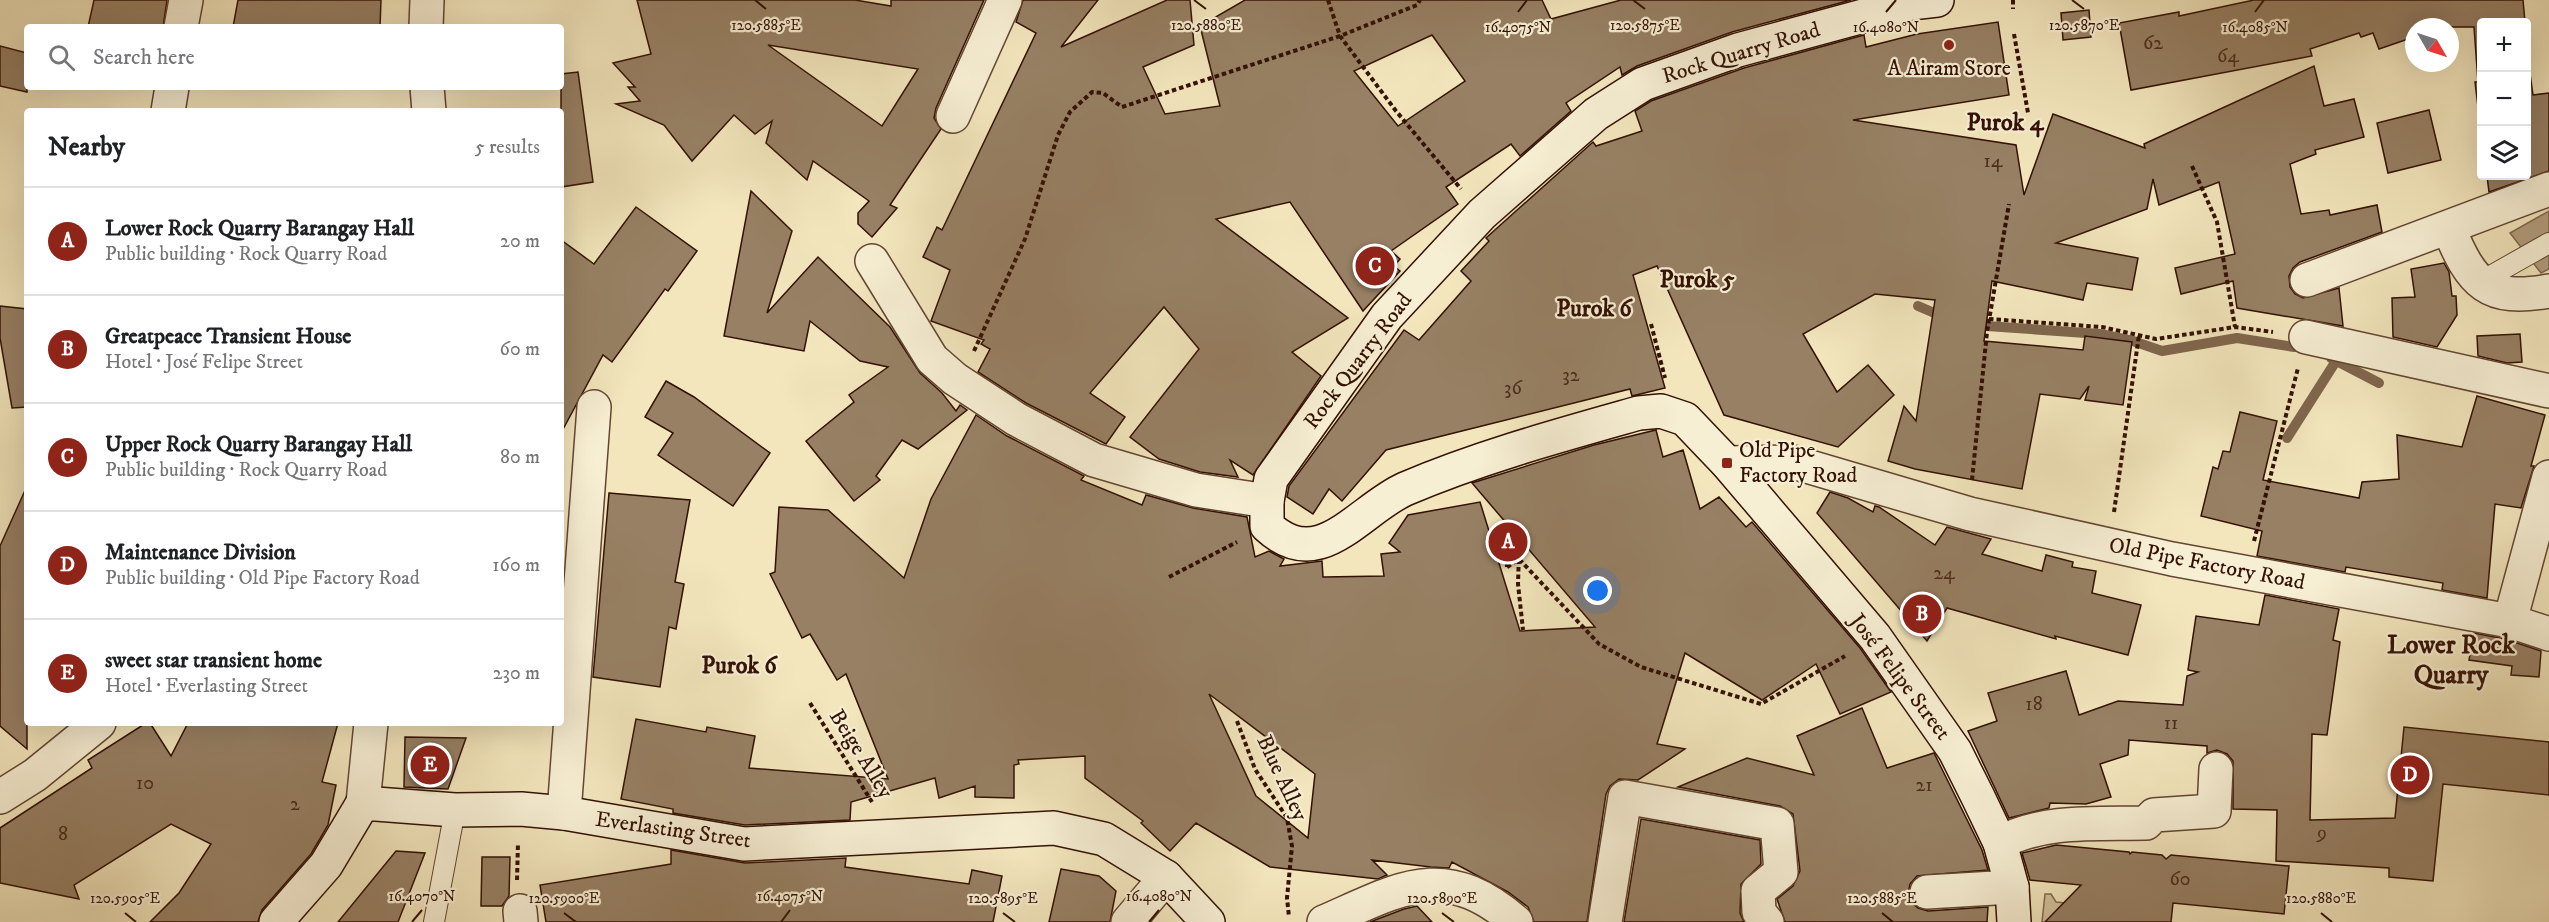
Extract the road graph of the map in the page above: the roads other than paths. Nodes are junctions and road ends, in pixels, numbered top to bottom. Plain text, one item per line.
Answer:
1 (186, 0) edge
2 (427, 0) edge
3 (1005, 0) edge
4 (1937, 0) edge
5 (182, 24) edge
6 (426, 24) edge
7 (172, 90) edge
8 (427, 90) edge
9 (168, 108) edge
10 (429, 108) edge
11 (953, 116) dead end
12 (2549, 189) edge
13 (2449, 229) junction
14 (2549, 243) edge
15 (872, 261) dead end
16 (2307, 280) dead end
17 (2480, 282) junction
18 (2549, 291) edge
19 (2306, 337) road end
20 (2549, 392) edge
21 (594, 407) dead end
22 (1727, 463) junction
23 (2549, 477) edge
24 (1267, 513) junction
25 (2510, 621) junction
26 (2549, 634) edge
27 (95, 726) edge
28 (371, 726) edge
29 (2216, 769) dead end
30 (0, 797) edge
31 (363, 803) junction
32 (455, 810) junction
33 (564, 813) junction
34 (2000, 843) junction
35 (1166, 877) junction
36 (2012, 887) junction
37 (1927, 892) dead end
38 (276, 922) edge
39 (434, 922) edge
40 (1128, 922) edge
41 (1208, 922) edge
42 (1324, 922) edge
43 (1516, 922) edge
44 (1605, 922) edge
45 (1767, 922) edge
46 (2014, 922) edge

1 - 5 street
2 - 6 street
3 - 11 street
4 - 24 street, Rock Quarry Road
7 - 9 street
8 - 10 street
12 - 13 street
13 - 16 street
13 - 17 street
14 - 17 lane
15 - 24 street
17 - 18 street
19 - 20 street
21 - 33 street
22 - 24 street
22 - 25 street, Old Pipe Factory Road
22 - 34 street, José Felipe Street
23 - 25 street
25 - 26 street, Old Pipe Factory Road
27 - 30 street
28 - 31 street
29 - 34 street
31 - 32 street, Everlasting Street
31 - 38 street
32 - 33 street, Everlasting Street
32 - 39 lane
33 - 35 street, Everlasting Street
34 - 36 street, José Felipe Street
35 - 40 street
35 - 41 street, Everlasting Street
36 - 37 street
36 - 46 street, José Felipe Street
42 - 43 street
44 - 45 street

